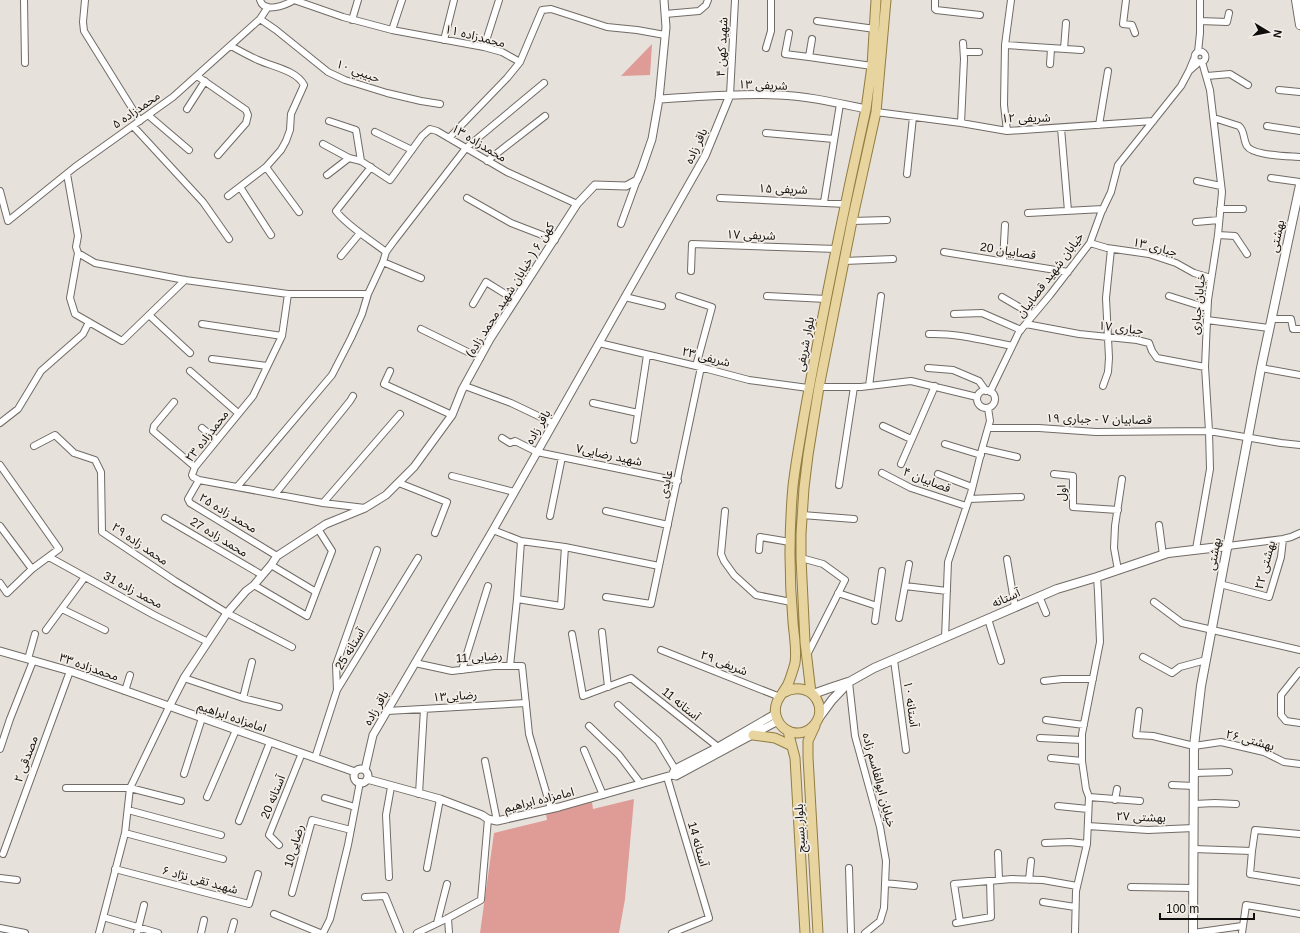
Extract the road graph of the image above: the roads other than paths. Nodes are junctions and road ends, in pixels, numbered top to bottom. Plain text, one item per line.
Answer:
1 (24, 0) edge
2 (85, 0) edge
3 (294, 0) edge
4 (358, 0) edge
5 (402, 0) edge
6 (454, 0) edge
7 (499, 0) edge
8 (664, 0) edge
9 (708, 0) edge
10 (735, 0) edge
11 (771, 0) edge
12 (876, 0) edge
13 (886, 0) edge
14 (934, 0) edge
15 (1011, 0) edge
16 (1126, 0) edge
17 (1200, 0) edge
18 (259, 1) edge
19 (1297, 2) edge
20 (268, 7) junction
21 (1229, 13) dead end
22 (665, 14) junction
23 (980, 15) dead end
24 (875, 16) junction
25 (885, 17) junction
26 (260, 19) junction
27 (352, 20) junction
28 (818, 21) dead end
29 (1200, 21) junction
30 (1066, 23) dead end
31 (1300, 25) edge
32 (875, 29) junction
33 (392, 30) junction
34 (789, 33) dead end
35 (1135, 33) dead end
36 (665, 35) junction
37 (812, 39) dead end
38 (444, 40) junction
39 (963, 43) dead end
40 (1005, 45) junction
41 (231, 46) junction
42 (484, 47) junction
43 (766, 48) dead end
44 (1051, 48) junction
45 (1064, 49) junction
46 (1081, 50) dead end
47 (964, 52) junction
48 (979, 52) dead end
49 (1201, 52) junction
50 (809, 57) junction
51 (1198, 61) junction
52 (520, 62) junction
53 (25, 63) dead end
54 (1050, 64) dead end
55 (872, 66) junction
56 (1108, 71) dead end
57 (197, 76) junction
58 (1207, 76) junction
59 (204, 81) junction
60 (544, 83) dead end
61 (1248, 85) dead end
62 (1279, 90) dead end
63 (1300, 92) edge
64 (730, 95) junction
65 (658, 99) junction
66 (440, 104) dead end
67 (840, 104) junction
68 (187, 109) dead end
69 (866, 109) junction
70 (876, 112) junction
71 (148, 115) junction
72 (545, 116) dead end
73 (913, 117) junction
74 (1214, 118) junction
75 (140, 121) junction
76 (329, 121) dead end
77 (1153, 121) junction
78 (960, 123) junction
79 (1099, 125) junction
80 (133, 126) junction
81 (1267, 126) dead end
82 (1061, 128) junction
83 (1007, 131) junction
84 (1300, 131) edge
85 (375, 132) dead end
86 (766, 133) dead end
87 (449, 138) junction
88 (834, 139) junction
89 (323, 144) dead end
90 (466, 148) junction
91 (189, 150) dead end
92 (412, 150) junction
93 (218, 155) dead end
94 (1300, 157) edge
95 (349, 158) junction
96 (361, 161) junction
97 (487, 161) junction
98 (266, 167) junction
99 (371, 167) junction
100 (67, 174) junction
101 (907, 174) dead end
102 (327, 175) dead end
103 (1271, 178) dead end
104 (637, 180) junction
105 (1197, 181) dead end
106 (1300, 183) edge
107 (1221, 186) junction
108 (240, 188) junction
109 (0, 191) edge
110 (228, 196) dead end
111 (467, 198) dead end
112 (720, 198) dead end
113 (824, 202) junction
114 (577, 204) junction
115 (846, 204) junction
116 (1103, 209) junction
117 (1220, 209) junction
118 (1243, 209) dead end
119 (1068, 211) junction
120 (299, 212) dead end
121 (1028, 213) dead end
122 (887, 220) dead end
123 (1219, 220) junction
124 (852, 221) junction
125 (1196, 222) dead end
126 (621, 224) dead end
127 (1005, 226) dead end
128 (360, 233) junction
129 (271, 235) dead end
130 (1218, 235) junction
131 (229, 239) dead end
132 (555, 240) junction
133 (1090, 243) junction
134 (837, 249) junction
135 (1110, 249) junction
136 (386, 252) junction
137 (944, 252) dead end
138 (78, 253) junction
139 (1247, 254) dead end
140 (341, 256) dead end
141 (893, 260) dead end
142 (844, 261) junction
143 (1003, 261) junction
144 (383, 262) junction
145 (691, 271) dead end
146 (1068, 272) junction
147 (421, 278) dead end
148 (1211, 278) junction
149 (185, 280) junction
150 (288, 294) junction
151 (368, 294) junction
152 (680, 296) dead end
153 (767, 296) dead end
154 (881, 296) dead end
155 (1169, 296) dead end
156 (625, 297) junction
157 (1002, 297) dead end
158 (826, 299) junction
159 (515, 300) junction
160 (473, 304) dead end
161 (662, 306) dead end
162 (1207, 308) junction
163 (954, 314) dead end
164 (149, 315) junction
165 (1033, 315) junction
166 (1271, 319) junction
167 (1207, 320) junction
168 (89, 322) junction
169 (202, 324) dead end
170 (1026, 324) junction
171 (1269, 328) junction
172 (421, 329) dead end
173 (1300, 329) edge
174 (1021, 330) junction
175 (929, 334) dead end
176 (282, 336) junction
177 (1107, 337) junction
178 (599, 343) junction
179 (1012, 346) junction
180 (190, 354) dead end
181 (647, 355) junction
182 (480, 358) junction
183 (212, 359) dead end
184 (267, 366) junction
185 (698, 366) junction
186 (1204, 367) junction
187 (928, 368) dead end
188 (1261, 368) junction
189 (390, 370) dead end
190 (190, 371) dead end
191 (1300, 375) edge
192 (464, 386) junction
193 (869, 386) junction
194 (935, 386) junction
195 (1103, 386) dead end
196 (819, 387) junction
197 (854, 387) junction
198 (808, 388) junction
199 (988, 391) junction
200 (353, 396) dead end
201 (977, 396) junction
202 (174, 402) dead end
203 (593, 403) dead end
204 (988, 408) junction
205 (238, 413) junction
206 (638, 413) junction
207 (400, 414) dead end
208 (452, 415) junction
209 (0, 423) edge
210 (553, 423) junction
211 (883, 426) dead end
212 (202, 428) dead end
213 (988, 428) junction
214 (1209, 431) junction
215 (1248, 437) junction
216 (502, 438) dead end
217 (911, 438) junction
218 (217, 440) junction
219 (634, 440) dead end
220 (945, 444) dead end
221 (1300, 445) edge
222 (34, 446) dead end
223 (537, 452) junction
224 (982, 452) junction
225 (562, 457) junction
226 (1017, 457) dead end
227 (901, 464) dead end
228 (0, 465) edge
229 (195, 467) junction
230 (882, 473) dead end
231 (938, 474) dead end
232 (1054, 474) dead end
233 (452, 476) dead end
234 (1122, 479) dead end
235 (199, 480) junction
236 (678, 481) junction
237 (399, 483) junction
238 (839, 485) dead end
239 (238, 487) junction
240 (972, 487) junction
241 (514, 492) junction
242 (275, 494) junction
243 (1021, 497) dead end
244 (969, 499) junction
245 (323, 503) junction
246 (966, 506) junction
247 (365, 508) junction
248 (1118, 510) junction
249 (725, 511) dead end
250 (606, 512) dead end
251 (802, 515) junction
252 (550, 516) dead end
253 (165, 518) dead end
254 (854, 519) dead end
255 (668, 525) junction
256 (1159, 525) dead end
257 (0, 526) edge
258 (318, 529) junction
259 (493, 530) junction
260 (435, 533) dead end
261 (1300, 533) edge
262 (1283, 539) junction
263 (521, 541) junction
264 (790, 542) junction
265 (1228, 546) junction
266 (565, 547) junction
267 (1196, 549) junction
268 (377, 550) dead end
269 (759, 550) dead end
270 (1163, 555) junction
271 (277, 556) junction
272 (49, 557) junction
273 (418, 558) dead end
274 (801, 558) junction
275 (1007, 559) dead end
276 (909, 564) dead end
277 (271, 566) junction
278 (659, 566) junction
279 (32, 569) junction
280 (1118, 570) junction
281 (882, 571) dead end
282 (262, 575) junction
283 (85, 577) junction
284 (1097, 577) junction
285 (0, 583) edge
286 (1220, 584) junction
287 (254, 585) junction
288 (488, 586) dead end
289 (906, 586) junction
290 (947, 591) junction
291 (316, 592) junction
292 (838, 593) junction
293 (1039, 596) junction
294 (606, 597) dead end
295 (517, 599) junction
296 (791, 602) junction
297 (1154, 602) dead end
298 (877, 606) junction
299 (1015, 607) junction
300 (62, 609) junction
301 (227, 613) junction
302 (1046, 613) dead end
303 (899, 618) dead end
304 (988, 619) junction
305 (875, 621) dead end
306 (1211, 629) junction
307 (46, 630) dead end
308 (105, 630) dead end
309 (602, 632) dead end
310 (34, 634) dead end
311 (572, 634) dead end
312 (945, 638) junction
313 (208, 642) junction
314 (292, 647) dead end
315 (661, 650) dead end
316 (1300, 650) edge
317 (0, 651) edge
318 (1143, 657) dead end
319 (807, 659) junction
320 (30, 660) junction
321 (894, 660) junction
322 (1206, 660) junction
323 (1001, 661) dead end
324 (252, 662) dead end
325 (415, 663) junction
326 (794, 664) junction
327 (510, 666) junction
328 (462, 670) junction
329 (70, 671) junction
330 (1300, 671) edge
331 (130, 675) dead end
332 (184, 678) junction
333 (1093, 679) junction
334 (1044, 681) dead end
335 (849, 682) junction
336 (608, 687) junction
337 (337, 690) junction
338 (124, 691) junction
339 (812, 694) junction
340 (782, 695) junction
341 (243, 698) junction
342 (526, 703) junction
343 (618, 705) dead end
344 (169, 707) junction
345 (279, 707) dead end
346 (424, 709) junction
347 (1139, 711) dead end
348 (387, 712) junction
349 (202, 718) junction
350 (776, 718) junction
351 (1046, 720) dead end
352 (817, 722) junction
353 (1300, 723) edge
354 (1084, 725) junction
355 (589, 726) dead end
356 (236, 730) junction
357 (788, 731) junction
358 (752, 735) junction
359 (1040, 738) dead end
360 (1082, 740) junction
361 (270, 742) junction
362 (792, 746) junction
363 (1194, 746) junction
364 (718, 747) junction
365 (0, 749) edge
366 (584, 750) dead end
367 (906, 750) dead end
368 (302, 754) junction
369 (315, 758) junction
370 (1051, 758) dead end
371 (1082, 760) junction
372 (485, 761) dead end
373 (1300, 764) edge
374 (365, 770) junction
375 (355, 772) junction
376 (1229, 772) dead end
377 (1194, 773) junction
378 (184, 774) dead end
379 (671, 774) junction
380 (364, 781) junction
381 (640, 784) junction
382 (1172, 785) dead end
383 (1194, 786) junction
384 (392, 787) junction
385 (66, 788) dead end
386 (130, 788) junction
387 (1117, 789) dead end
388 (419, 794) junction
389 (603, 794) junction
390 (1089, 796) junction
391 (207, 798) dead end
392 (325, 798) dead end
393 (440, 799) junction
394 (1115, 800) junction
395 (181, 801) dead end
396 (1140, 801) dead end
397 (1194, 804) junction
398 (1236, 804) dead end
399 (1058, 806) dead end
400 (356, 807) junction
401 (551, 809) junction
402 (1088, 809) junction
403 (128, 810) junction
404 (488, 819) junction
405 (239, 821) dead end
406 (497, 821) junction
407 (1088, 826) junction
408 (1194, 828) junction
409 (351, 830) junction
410 (125, 833) junction
411 (1300, 834) edge
412 (221, 835) dead end
413 (1045, 843) dead end
414 (1087, 844) junction
415 (279, 845) dead end
416 (1193, 850) junction
417 (1252, 851) junction
418 (998, 853) dead end
419 (3, 854) dead end
420 (223, 859) dead end
421 (1031, 861) dead end
422 (115, 868) junction
423 (427, 868) dead end
424 (849, 868) dead end
425 (258, 874) dead end
426 (389, 876) dead end
427 (0, 878) edge
428 (17, 880) dead end
429 (999, 880) junction
430 (1029, 880) junction
431 (990, 881) junction
432 (1300, 882) edge
433 (885, 883) junction
434 (447, 884) dead end
435 (914, 886) dead end
436 (1077, 886) junction
437 (1131, 887) dead end
438 (1193, 888) junction
439 (292, 893) dead end
440 (365, 897) dead end
441 (1044, 902) dead end
442 (144, 905) dead end
443 (1075, 907) junction
444 (274, 914) dead end
445 (1300, 914) edge
446 (103, 917) junction
447 (448, 918) junction
448 (204, 920) dead end
449 (234, 922) dead end
450 (437, 923) junction
451 (0, 928) edge
452 (138, 930) edge
453 (1242, 930) edge
454 (25, 933) edge
455 (99, 933) edge
456 (158, 933) edge
457 (201, 933) edge
458 (231, 933) edge
459 (320, 933) edge
460 (323, 933) edge
461 (400, 933) edge
462 (417, 933) edge
463 (448, 933) edge
464 (672, 933) edge
465 (805, 933) edge
466 (818, 933) edge
467 (851, 933) edge
468 (865, 933) edge
469 (1074, 933) edge
470 (1193, 933) edge

1 - 53 street
2 - 75 street
3 - 20 street
3 - 27 street, محمدزاده ۱۱
4 - 27 street
5 - 33 street
6 - 38 street
7 - 42 street
8 - 22 street
9 - 22 street
10 - 64 street, شهید کهن ۴
11 - 43 street
12 - 24 main road, بلوار شریفی
13 - 25 main road, بلوار شریفی
14 - 23 street
15 - 40 street
16 - 35 street
17 - 29 street
18 - 20 street
19 - 31 main road
20 - 26 street, محمدزاده ۵
21 - 29 street
22 - 36 street
24 - 25 main road
24 - 32 main road, بلوار شریفی
25 - 70 main road, بلوار شریفی
26 - 41 street, محمدزاده ۵
26 - 66 street, حبيبي ١٠
27 - 33 street, محمدزاده ۱۱
28 - 32 street
29 - 49 street
30 - 45 street
32 - 55 main road, بلوار شریفی
33 - 38 street, محمدزاده ۱۱
34 - 50 street
36 - 52 street
36 - 65 street
37 - 50 street
38 - 42 street, محمدزاده ۱۱
39 - 47 street
40 - 44 street
40 - 83 street
41 - 57 street, محمدزاده ۵
41 - 98 street
42 - 52 street, محمدزاده ۱۱
44 - 45 street
44 - 54 street
45 - 46 street
47 - 48 street
47 - 78 street
49 - 51 street
49 - 51 street
50 - 55 street
51 - 58 street, خیابان جباری
51 - 77 street, خیابان شهید قصابیان
52 - 87 street
55 - 69 main road, بلوار شریفی
56 - 79 street
57 - 59 street
57 - 71 street, محمدزاده ۵
58 - 61 street
58 - 74 street, خیابان جباری
59 - 68 street
59 - 93 street
60 - 90 street
62 - 63 street
64 - 65 street, شریفی ۱۳
64 - 67 street, شریفی ۱۳
64 - 156 street, باقر زاده
65 - 104 street
67 - 69 street, شریفی ۱۳
67 - 88 street
69 - 115 main road, بلوار شریفی
70 - 73 street, شریفی ۱۲
70 - 124 main road, بلوار شریفی
71 - 75 street, محمدزاده ۵
71 - 91 street
72 - 97 street
73 - 78 street, شریفی ۱۲
73 - 101 street
74 - 94 street
74 - 107 street, خیابان جباری
75 - 80 street, محمدزاده ۵
76 - 96 street
77 - 79 street, شریفی ۱۲
77 - 116 street, خیابان شهید قصابیان
78 - 83 street, شریفی ۱۲
79 - 82 street, شریفی ۱۲
80 - 100 street, محمدزاده ۵
80 - 131 street
81 - 84 street
82 - 83 street, شریفی ۱۲
82 - 119 street
85 - 92 street
86 - 88 street
87 - 90 street, محمدزاده ۱۳
87 - 92 street, محمدزاده ۱۳
88 - 113 street
89 - 95 street
90 - 97 street, محمدزاده ۱۳
90 - 136 street
92 - 99 street, محمدزاده ۱۳
95 - 96 street
95 - 102 street
96 - 99 street
97 - 114 street, محمدزاده ۱۳
98 - 108 street
98 - 120 street
99 - 128 street
100 - 109 street, محمدزاده ۵
100 - 138 street
103 - 106 street
104 - 114 street, کهن ۶ ( خیابان شهید محمد زاده)
104 - 126 street
105 - 107 street
106 - 166 main road, بهشتی
107 - 117 street, خیابان جباری
108 - 110 street
108 - 129 street
111 - 132 street
112 - 113 street, شریفی ۱۵
113 - 115 street, شریفی ۱۵
114 - 132 street, کهن ۶ ( خیابان شهید محمد زاده)
115 - 134 main road, بلوار شریفی
116 - 119 street
116 - 133 street, خیابان شهید قصابیان
117 - 118 street
117 - 123 street, خیابان جباری
119 - 121 street
122 - 124 street
123 - 125 street
123 - 130 street, خیابان جباری
124 - 142 main road, بلوار شریفی
127 - 143 street
128 - 136 street
128 - 140 street
130 - 139 street
130 - 148 street, خیابان جباری
132 - 159 street, کهن ۶ ( خیابان شهید محمد زاده)
133 - 135 street, جباری ۱۳
133 - 146 street, خیابان شهید قصابیان
134 - 145 street, شریفی ۱۷
134 - 158 main road, بلوار شریفی
135 - 148 street, جباری ۱۳
135 - 177 street
136 - 144 street
137 - 143 street, قصابیان 20
138 - 149 street
138 - 168 street
141 - 142 street
142 - 196 main road, بلوار شریفی
143 - 146 street, قصابیان 20
144 - 147 street
144 - 151 street
146 - 165 street, خیابان شهید قصابیان
148 - 162 street, خیابان جباری
149 - 150 street
149 - 164 street
150 - 151 street
150 - 176 street, محمدزاده ۲۳
151 - 239 street
152 - 185 street, عابدی
153 - 158 street
154 - 193 street
155 - 162 street
156 - 161 street
156 - 178 street, باقر زاده
157 - 165 street
158 - 198 main road, بلوار شریفی
159 - 160 street
159 - 182 street, کهن ۶ ( خیابان شهید محمد زاده)
162 - 167 street, خیابان جباری
163 - 174 street
164 - 168 street
164 - 180 street
165 - 170 street, خیابان شهید قصابیان
166 - 171 main road, بهشتی
166 - 173 street
167 - 171 street
167 - 186 street, خیابان جباری
168 - 209 street
169 - 176 street
170 - 174 street, خیابان شهید قصابیان
170 - 177 street, جباری ۱۷
171 - 188 main road, بهشتی
172 - 182 street
174 - 179 street, خیابان شهید قصابیان
175 - 179 street
176 - 184 street, محمدزاده ۲۳
177 - 186 street, جباری ۱۷
177 - 195 street
178 - 181 street, شریفی ۲۳
178 - 210 street, باقر زاده
179 - 199 street, خیابان شهید قصابیان
181 - 185 street, شریفی ۲۳
181 - 206 street
182 - 192 street, کهن ۶ ( خیابان شهید محمد زاده)
183 - 184 street
184 - 205 street, محمدزاده ۲۳
185 - 198 street, شریفی ۲۳
185 - 236 street, عابدی
186 - 214 street, خیابان جباری
187 - 199 street
188 - 191 street
188 - 215 main road, بهشتی
189 - 208 street
190 - 205 street
192 - 208 street, کهن ۶ ( خیابان شهید محمد زاده)
192 - 210 street
193 - 194 street
193 - 197 street
194 - 201 street
194 - 217 street
196 - 197 street
196 - 198 main road
196 - 251 main road, بلوار شریفی
197 - 238 street
198 - 264 main road, بلوار شریفی
199 - 201 street
199 - 204 street
200 - 242 street
201 - 204 street
202 - 229 street
203 - 206 street
204 - 213 street
205 - 218 street, محمدزاده ۲۳
206 - 219 street
207 - 245 street
208 - 237 street, کهن ۶ ( خیابان شهید محمد زاده)
210 - 223 street, باقر زاده
211 - 217 street
212 - 218 street
213 - 214 street, قصابيان ۷ - جباری ۱۹
213 - 224 street
214 - 215 street, قصابيان ۷ - جباری ۱۹
214 - 267 street, خیابان جباری
215 - 221 street, قصابيان ۷ - جباری ۱۹
215 - 265 main road, بهشتی
216 - 223 street, شهید رضایی۷
217 - 227 street
218 - 229 street, محمدزاده ۲۳
220 - 224 street
222 - 301 street, محمد زاده ۲۹
223 - 225 street, شهید رضایی۷
223 - 241 street, باقر زاده
224 - 226 street
224 - 240 street
225 - 236 street, شهید رضایی۷
225 - 252 street
228 - 272 street
229 - 235 street, محمدزاده ۲۳
230 - 246 street, قصابیان ۴
231 - 240 street
232 - 248 street, اول
233 - 241 street
234 - 248 street
235 - 239 street, محمدزاده ۲۳
235 - 271 street, محمد زاده ۲۵
236 - 255 street, عابدی
237 - 247 street, کهن ۶ ( خیابان شهید محمد زاده)
237 - 260 street
239 - 242 street, محمدزاده ۲۳
240 - 244 street
241 - 259 street, باقر زاده
242 - 245 street, محمدزاده ۲۳
243 - 244 street
244 - 246 street
245 - 247 street, محمدزاده ۲۳
246 - 290 street
247 - 258 street, کهن ۶ ( خیابان شهید محمد زاده)
248 - 280 street
249 - 296 street
250 - 255 street
251 - 254 street
251 - 274 main road, بلوار شریفی
253 - 282 street, محمد زاده 27
255 - 278 street, عابدی
256 - 270 street
257 - 279 street
258 - 271 street, کهن ۶ ( خیابان شهید محمد زاده)
258 - 291 street
259 - 263 street
259 - 325 street, باقر زاده
261 - 262 street
262 - 265 street
262 - 286 street, بهشتی ۲۲
263 - 266 street
263 - 295 street
264 - 269 street
264 - 296 main road, بلوار شریفی
265 - 267 main road, آستانه
265 - 286 main road, بهشتی
266 - 278 street
266 - 295 street
267 - 270 main road, آستانه
268 - 337 street
270 - 280 main road, آستانه
271 - 277 street, کهن ۶ ( خیابان شهید محمد زاده)
272 - 279 street
272 - 283 street, محمد زاده 31
273 - 337 street, آستانه 25
274 - 292 street
274 - 319 main road, بلوار شریفی
275 - 299 street
276 - 289 street
277 - 282 street, کهن ۶ ( خیابان شهید محمد زاده)
277 - 291 street
278 - 294 street, عابدی
279 - 285 street
280 - 284 main road, آستانه
281 - 298 street
282 - 287 street, کهن ۶ ( خیابان شهید محمد زاده)
283 - 300 street
283 - 313 street, محمد زاده 31
284 - 293 main road, آستانه
284 - 333 street
286 - 306 main road, بهشتی
287 - 291 street
287 - 301 street, کهن ۶ ( خیابان شهید محمد زاده)
288 - 328 street
289 - 290 street
289 - 303 street
290 - 312 street
292 - 298 street
292 - 319 street
293 - 299 main road, آستانه
293 - 302 street
295 - 327 street
296 - 326 main road, بلوار شریفی
297 - 306 street
298 - 305 street
299 - 304 main road, آستانه
300 - 307 street
300 - 308 street
301 - 313 street, کهن ۶ ( خیابان شهید محمد زاده)
301 - 314 street
304 - 312 main road, آستانه
304 - 323 street
306 - 316 street
306 - 322 main road, بهشتی
309 - 336 street
310 - 320 street
311 - 336 street
312 - 321 main road, آستانه
313 - 332 street, کهن ۶ ( خیابان شهید محمد زاده)
315 - 340 street, شریفی ۲۹
317 - 320 street, محمدزاده ۳۳
318 - 322 street
319 - 326 main road
319 - 339 main road, بلوار شریفی
320 - 329 street, محمدزاده ۳۳
320 - 365 street
321 - 335 main road, آستانه
321 - 367 street, آستانه ۱۰
322 - 363 main road, بهشتی
324 - 341 street
325 - 328 street, رضایی 11
325 - 348 street, باقر زاده
326 - 340 main road, بلوار شریفی
327 - 328 street, رضایی 11
327 - 342 street, رضایی 11
329 - 338 street, محمدزاده ۳۳
329 - 419 street, مصدقی ۲
330 - 353 street
331 - 338 street
332 - 341 street
332 - 344 street, کهن ۶ ( خیابان شهید محمد زاده)
333 - 334 street
333 - 354 street
335 - 339 main road
335 - 352 main road, آستانه
335 - 433 street, خیابان ابوالقاسم زاده
336 - 364 street, آستانه 11
337 - 369 street, آستانه 25
338 - 344 street, محمدزاده ۳۳
339 - 340 main road
339 - 352 main road
340 - 350 main road
341 - 345 street
342 - 346 street, رضایی۱۳
342 - 401 street
343 - 379 street, آستانه 14
344 - 349 street, امامزاده ابراهیم
344 - 386 street
346 - 348 street, رضایی۱۳
346 - 388 street
347 - 363 street
348 - 374 street, باقر زاده
349 - 356 street, امامزاده ابراهیم
349 - 378 street
350 - 357 main road
350 - 358 street, امامزاده ابراهیم
350 - 364 street, امامزاده ابراهیم
351 - 354 street
352 - 357 main road
352 - 466 main road, بلوار بسیج
354 - 360 street
355 - 381 street
356 - 361 street, امامزاده ابراهیم
356 - 391 street
357 - 362 main road, بلوار بسیج
358 - 362 main road
358 - 379 street, امامزاده ابراهیم
359 - 360 street
360 - 371 street
361 - 368 street, امامزاده ابراهیم
361 - 405 street
362 - 465 main road, بلوار بسیج
363 - 373 street, بهشتی ۲۶
363 - 377 main road, بهشتی
364 - 379 street, امامزاده ابراهیم
366 - 389 street
368 - 369 street, امامزاده ابراهیم
368 - 415 street, آستانه 20
369 - 375 street, امامزاده ابراهیم
370 - 371 street
371 - 390 street
372 - 406 street
374 - 375 street
374 - 380 street
375 - 380 street
376 - 377 street
377 - 383 main road, بهشتی
379 - 381 street, امامزاده ابراهیم
379 - 464 street, آستانه 14
380 - 384 street, امامزاده ابراهیم
380 - 400 street
381 - 389 street, امامزاده ابراهیم
382 - 383 street
383 - 397 main road, بهشتی
384 - 388 street, امامزاده ابراهیم
384 - 426 street
385 - 386 street
386 - 395 street
386 - 403 street
387 - 394 street
388 - 393 street, امامزاده ابراهیم
389 - 401 street, امامزاده ابراهیم
390 - 394 street
390 - 402 street
392 - 400 street
393 - 404 street, امامزاده ابراهیم
393 - 423 street
394 - 396 street
397 - 398 street
397 - 408 main road, بهشتی
399 - 402 street
400 - 409 street
401 - 406 street, امامزاده ابراهیم
402 - 407 street
403 - 410 street
403 - 412 street
404 - 406 street, امامزاده ابراهیم
404 - 447 street
407 - 408 street, بهشتی ۲۷
407 - 414 street
408 - 416 main road, بهشتی
409 - 439 street, رضایی10
409 - 460 street
410 - 420 street
410 - 422 street
411 - 417 street
413 - 414 street
414 - 436 street
416 - 417 street
416 - 438 main road, بهشتی
417 - 432 street
418 - 429 street
421 - 430 street
422 - 425 street, شهید تقی نژاد ۶
422 - 446 street
424 - 467 street
427 - 428 street
429 - 430 street
429 - 431 street
430 - 436 street
431 - 431 street
433 - 435 street
433 - 468 street, خیابان ابوالقاسم زاده
434 - 450 street
436 - 443 street
437 - 438 street
438 - 470 main road, بهشتی
440 - 461 street
441 - 443 street
442 - 452 street
443 - 469 street
444 - 459 street
445 - 453 street
446 - 452 street
446 - 455 street
447 - 450 street
447 - 463 street
448 - 457 street
449 - 458 street
450 - 462 street
451 - 454 street
452 - 456 street
453 - 470 street

